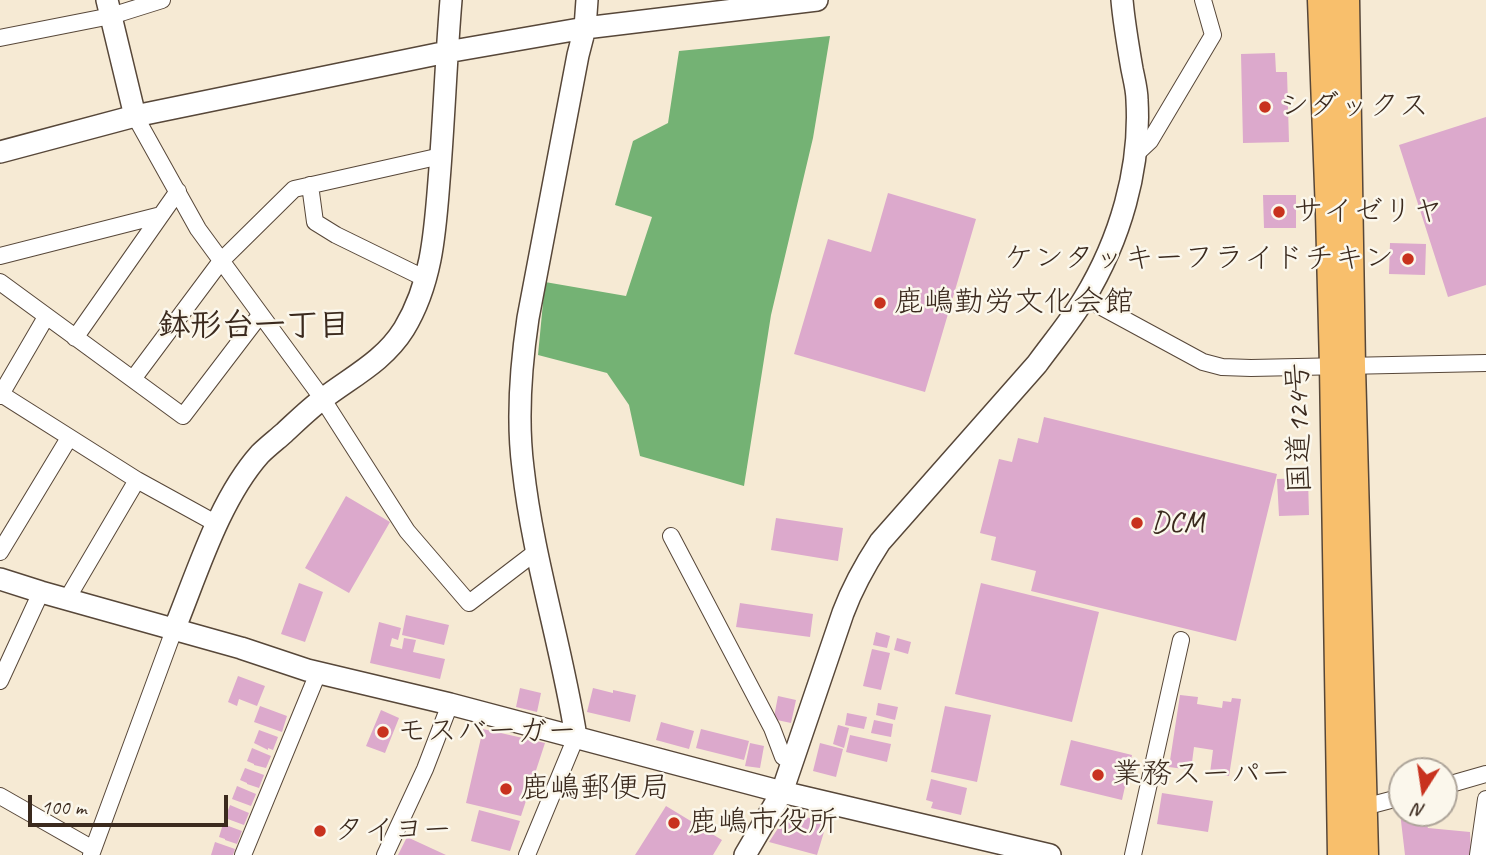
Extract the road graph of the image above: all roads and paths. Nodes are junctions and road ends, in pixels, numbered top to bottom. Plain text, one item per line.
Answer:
1 (162, 0) edge
2 (451, 0) edge
3 (587, 0) edge
4 (817, 0) edge
5 (1122, 0) edge
6 (1203, 0) edge
7 (1321, 0) edge
8 (1346, 0) edge
9 (109, 8) edge
10 (585, 28) junction
11 (0, 38) edge
12 (447, 52) junction
13 (135, 116) junction
14 (0, 152) edge
15 (441, 156) junction
16 (1134, 156) junction
17 (310, 185) junction
18 (178, 191) junction
19 (161, 215) junction
20 (0, 256) edge
21 (221, 261) junction
22 (426, 279) junction
23 (0, 282) edge
24 (1085, 298) junction
25 (260, 315) junction
26 (46, 317) junction
27 (75, 338) junction
28 (1486, 363) edge
29 (1342, 366) junction
30 (133, 380) junction
31 (1, 395) edge
32 (322, 398) junction
33 (69, 438) junction
34 (137, 480) junction
35 (217, 524) junction
36 (670, 536) dead end
37 (537, 551) junction
38 (0, 552) edge
39 (1, 573) edge
40 (41, 592) junction
41 (67, 599) junction
42 (174, 630) junction
43 (1181, 640) dead end
44 (318, 673) junction
45 (0, 681) edge
46 (450, 704) junction
47 (576, 737) junction
48 (783, 757) dead end
49 (1486, 774) edge
50 (1458, 782) edge
51 (782, 792) junction
52 (0, 796) edge
53 (1486, 799) edge
54 (1388, 801) edge
55 (1364, 807) junction
56 (92, 852) edge
57 (243, 855) edge
58 (385, 855) edge
59 (527, 855) edge
60 (745, 855) edge
61 (1050, 855) edge
62 (1133, 855) edge
63 (1341, 855) edge
64 (1365, 855) edge
65 (1478, 855) edge

1 - 9 street
2 - 12 street
3 - 10 street
4 - 10 street
5 - 16 street
6 - 16 street
7 - 29 highway, 国道124号
8 - 29 highway, 国道124号
9 - 11 street
9 - 13 street
10 - 12 street
10 - 37 street
12 - 13 street
12 - 15 street
13 - 14 street
13 - 18 street
15 - 17 street
15 - 22 street
16 - 24 street
17 - 21 street
17 - 22 street
18 - 19 street
18 - 21 street
19 - 20 street
19 - 27 street
21 - 25 street
21 - 30 street
22 - 32 street
23 - 26 street
24 - 29 street
24 - 51 street
25 - 30 street
25 - 32 street
26 - 27 street
26 - 31 street
27 - 30 street
28 - 29 street
29 - 55 highway, 国道124号
29 - 63 highway, 国道124号
31 - 33 street
32 - 35 street
32 - 37 street
33 - 34 street
33 - 38 street
34 - 35 street
34 - 41 street
35 - 42 street
36 - 48 street
37 - 47 street
39 - 40 street
40 - 41 street
40 - 45 street
41 - 42 street
42 - 44 street
42 - 56 street
43 - 62 street
44 - 46 street
44 - 57 street
46 - 47 street
46 - 58 street
47 - 51 street
47 - 59 street
49 - 50 street
51 - 60 street
51 - 61 street
52 - 56 street
53 - 65 street
54 - 55 street
55 - 64 highway, 国道124号

